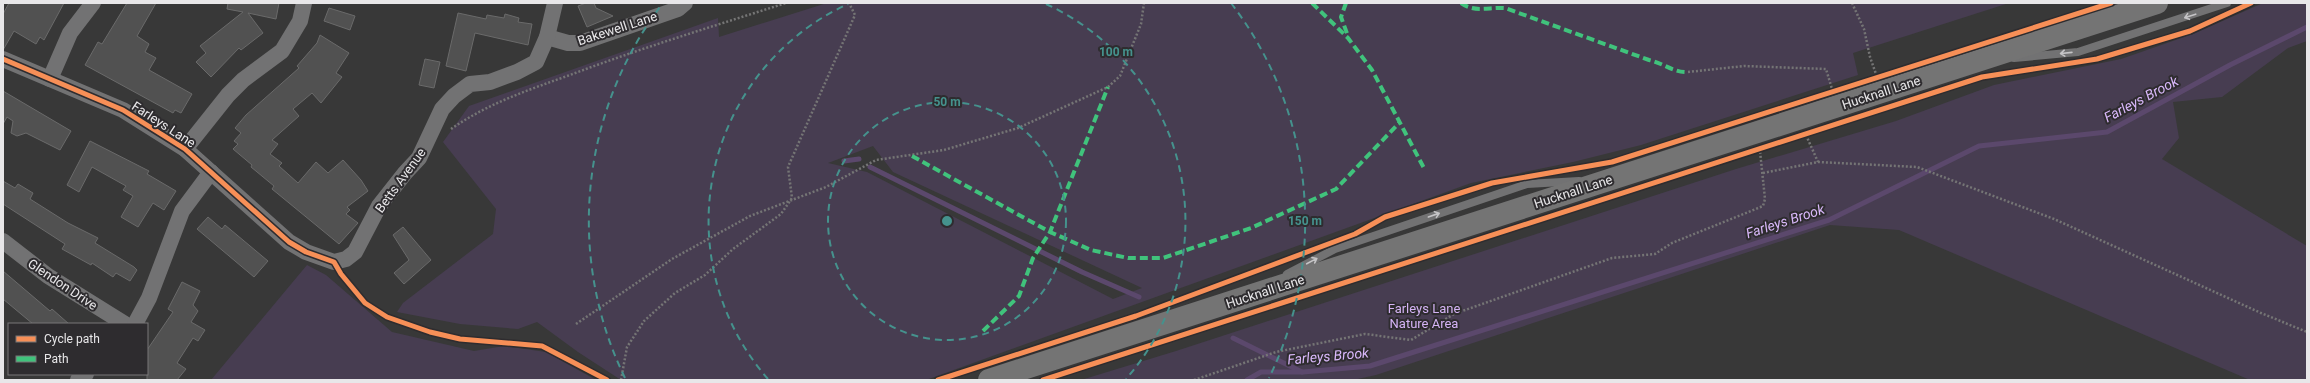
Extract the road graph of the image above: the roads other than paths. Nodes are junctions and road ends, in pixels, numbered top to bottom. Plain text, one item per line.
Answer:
1 (93, 3) edge
2 (304, 3) edge
3 (555, 3) edge
4 (685, 3) edge
5 (2157, 3) edge
6 (2227, 3) edge
7 (547, 37) junction
8 (3, 59) edge
9 (1973, 62) junction
10 (50, 79) junction
11 (185, 149) junction
12 (211, 172) junction
13 (3, 241) edge
14 (334, 262) joint
15 (123, 323) edge
16 (136, 323) edge
17 (989, 380) edge

1 - 10 street
2 - 11 street
3 - 7 street, Betts Avenue
4 - 7 street, Bakewell Lane
5 - 9 main road, Hucknall Lane
6 -> 9 lane
7 - 14 street, Betts Avenue
8 - 10 street, Farleys Lane
9 - 17 main road, Hucknall Lane
10 - 11 street, Farleys Lane
11 - 12 street, Farleys Lane
12 - 14 street, Farleys Lane
12 - 16 street
13 - 15 street, Glendon Drive

